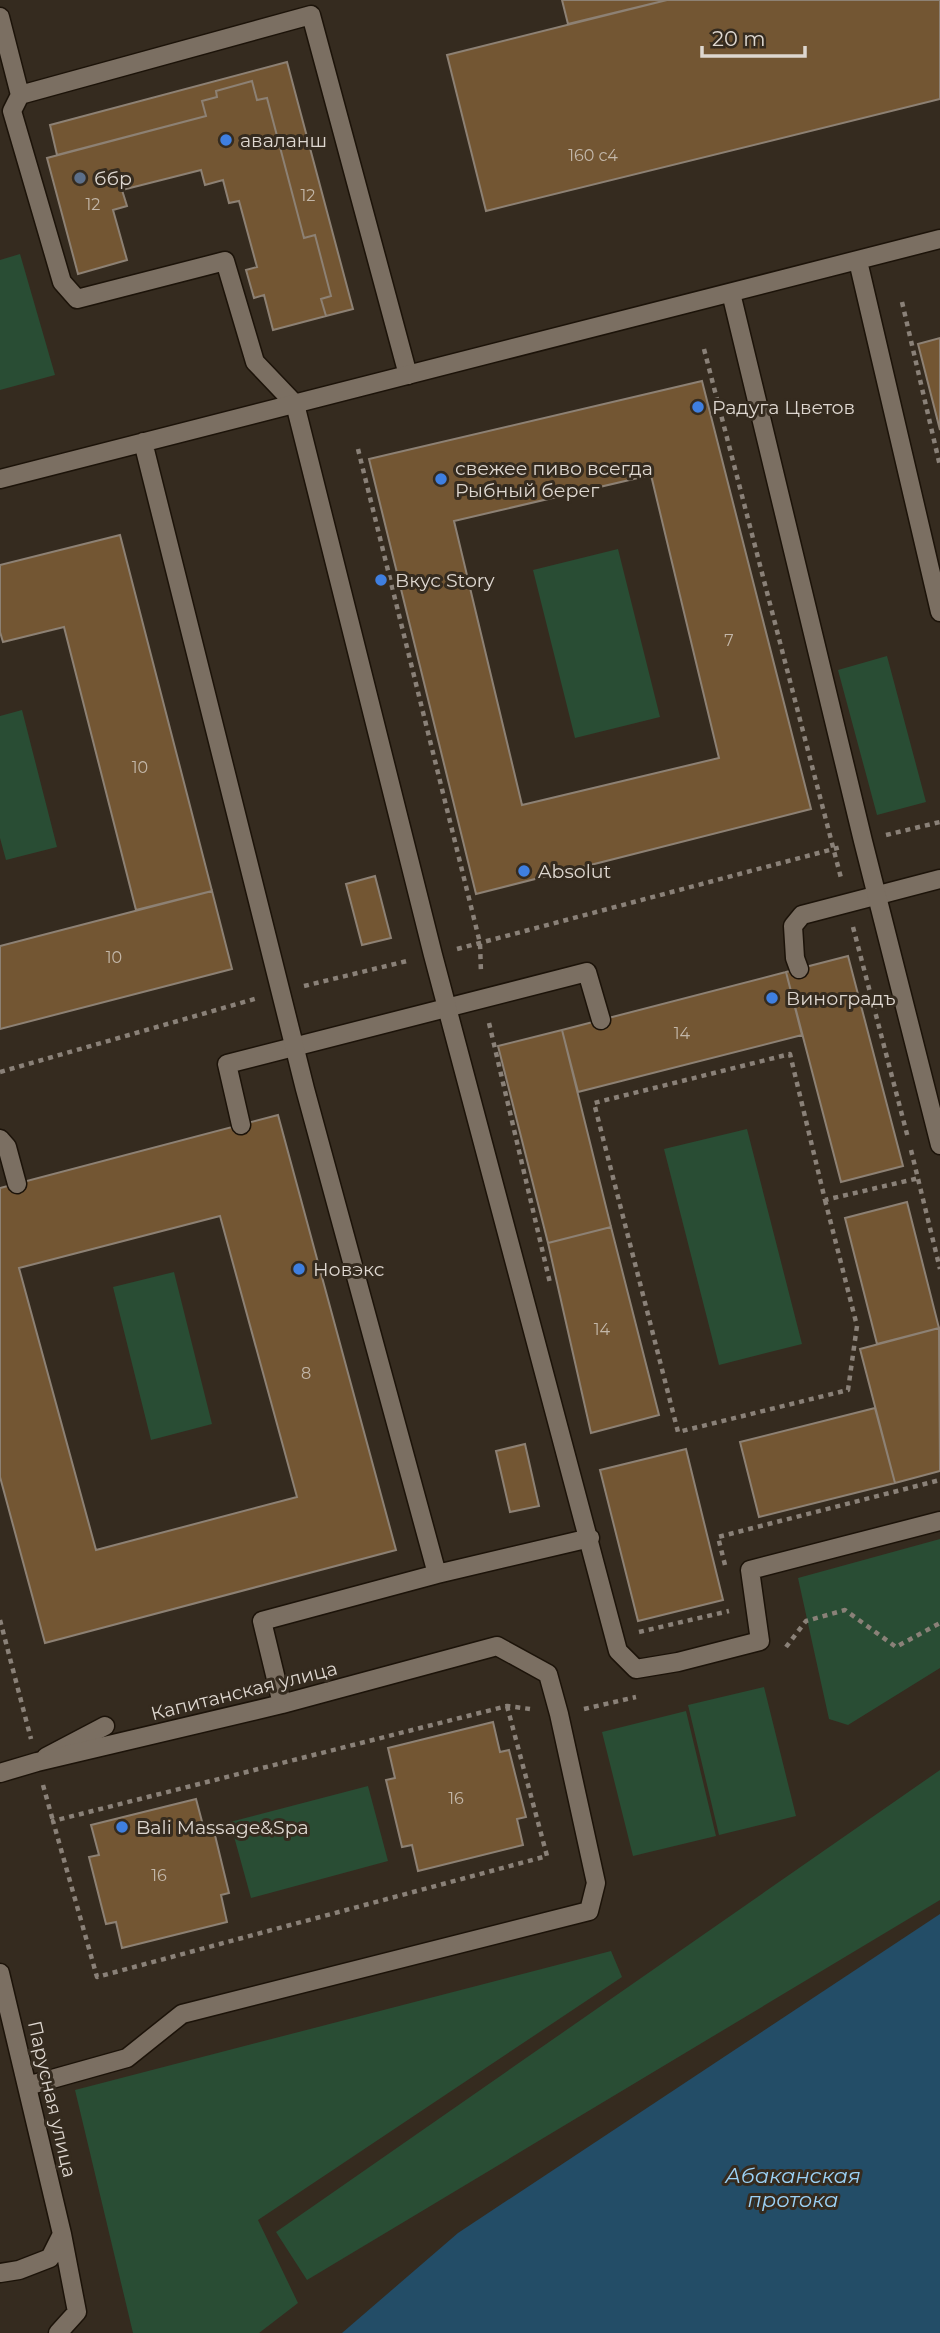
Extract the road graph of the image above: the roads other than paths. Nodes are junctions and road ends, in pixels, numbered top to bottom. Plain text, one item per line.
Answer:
1 (0, 17) edge
2 (20, 95) junction
3 (940, 239) edge
4 (858, 261) junction
5 (731, 293) junction
6 (408, 375) junction
7 (295, 404) junction
8 (143, 442) junction
9 (0, 479) edge
10 (940, 612) edge
11 (940, 880) edge
12 (877, 896) junction
13 (799, 969) dead end
14 (449, 1007) junction
15 (601, 1020) dead end
16 (295, 1045) junction
17 (241, 1125) dead end
18 (0, 1139) edge
19 (940, 1145) edge
20 (16, 1184) dead end
21 (940, 1521) edge
22 (590, 1538) junction
23 (437, 1574) junction
24 (282, 1704) junction
25 (105, 1726) dead end
26 (37, 1762) junction
27 (0, 1773) edge
28 (0, 1973) edge
29 (27, 2086) junction
30 (62, 2234) junction
31 (0, 2273) edge
32 (58, 2333) edge

1 - 2 street
2 - 6 street
2 - 7 street
3 - 4 street
4 - 5 street
4 - 10 street
5 - 6 street
5 - 12 street
6 - 7 street
7 - 8 street
7 - 14 street
8 - 9 street
8 - 16 street
11 - 12 street
12 - 13 street
12 - 19 street
14 - 15 street
14 - 16 street
14 - 22 street
16 - 17 street
16 - 23 street
18 - 20 street
21 - 22 street
22 - 23 street
23 - 24 street
24 - 26 street, Капитанская улица
24 - 29 street, Капитанская улица
25 - 26 street
26 - 27 street, Капитанская улица
28 - 29 street, Парусная улица
29 - 30 street, Парусная улица
30 - 31 street
30 - 32 street, Парусная улица

